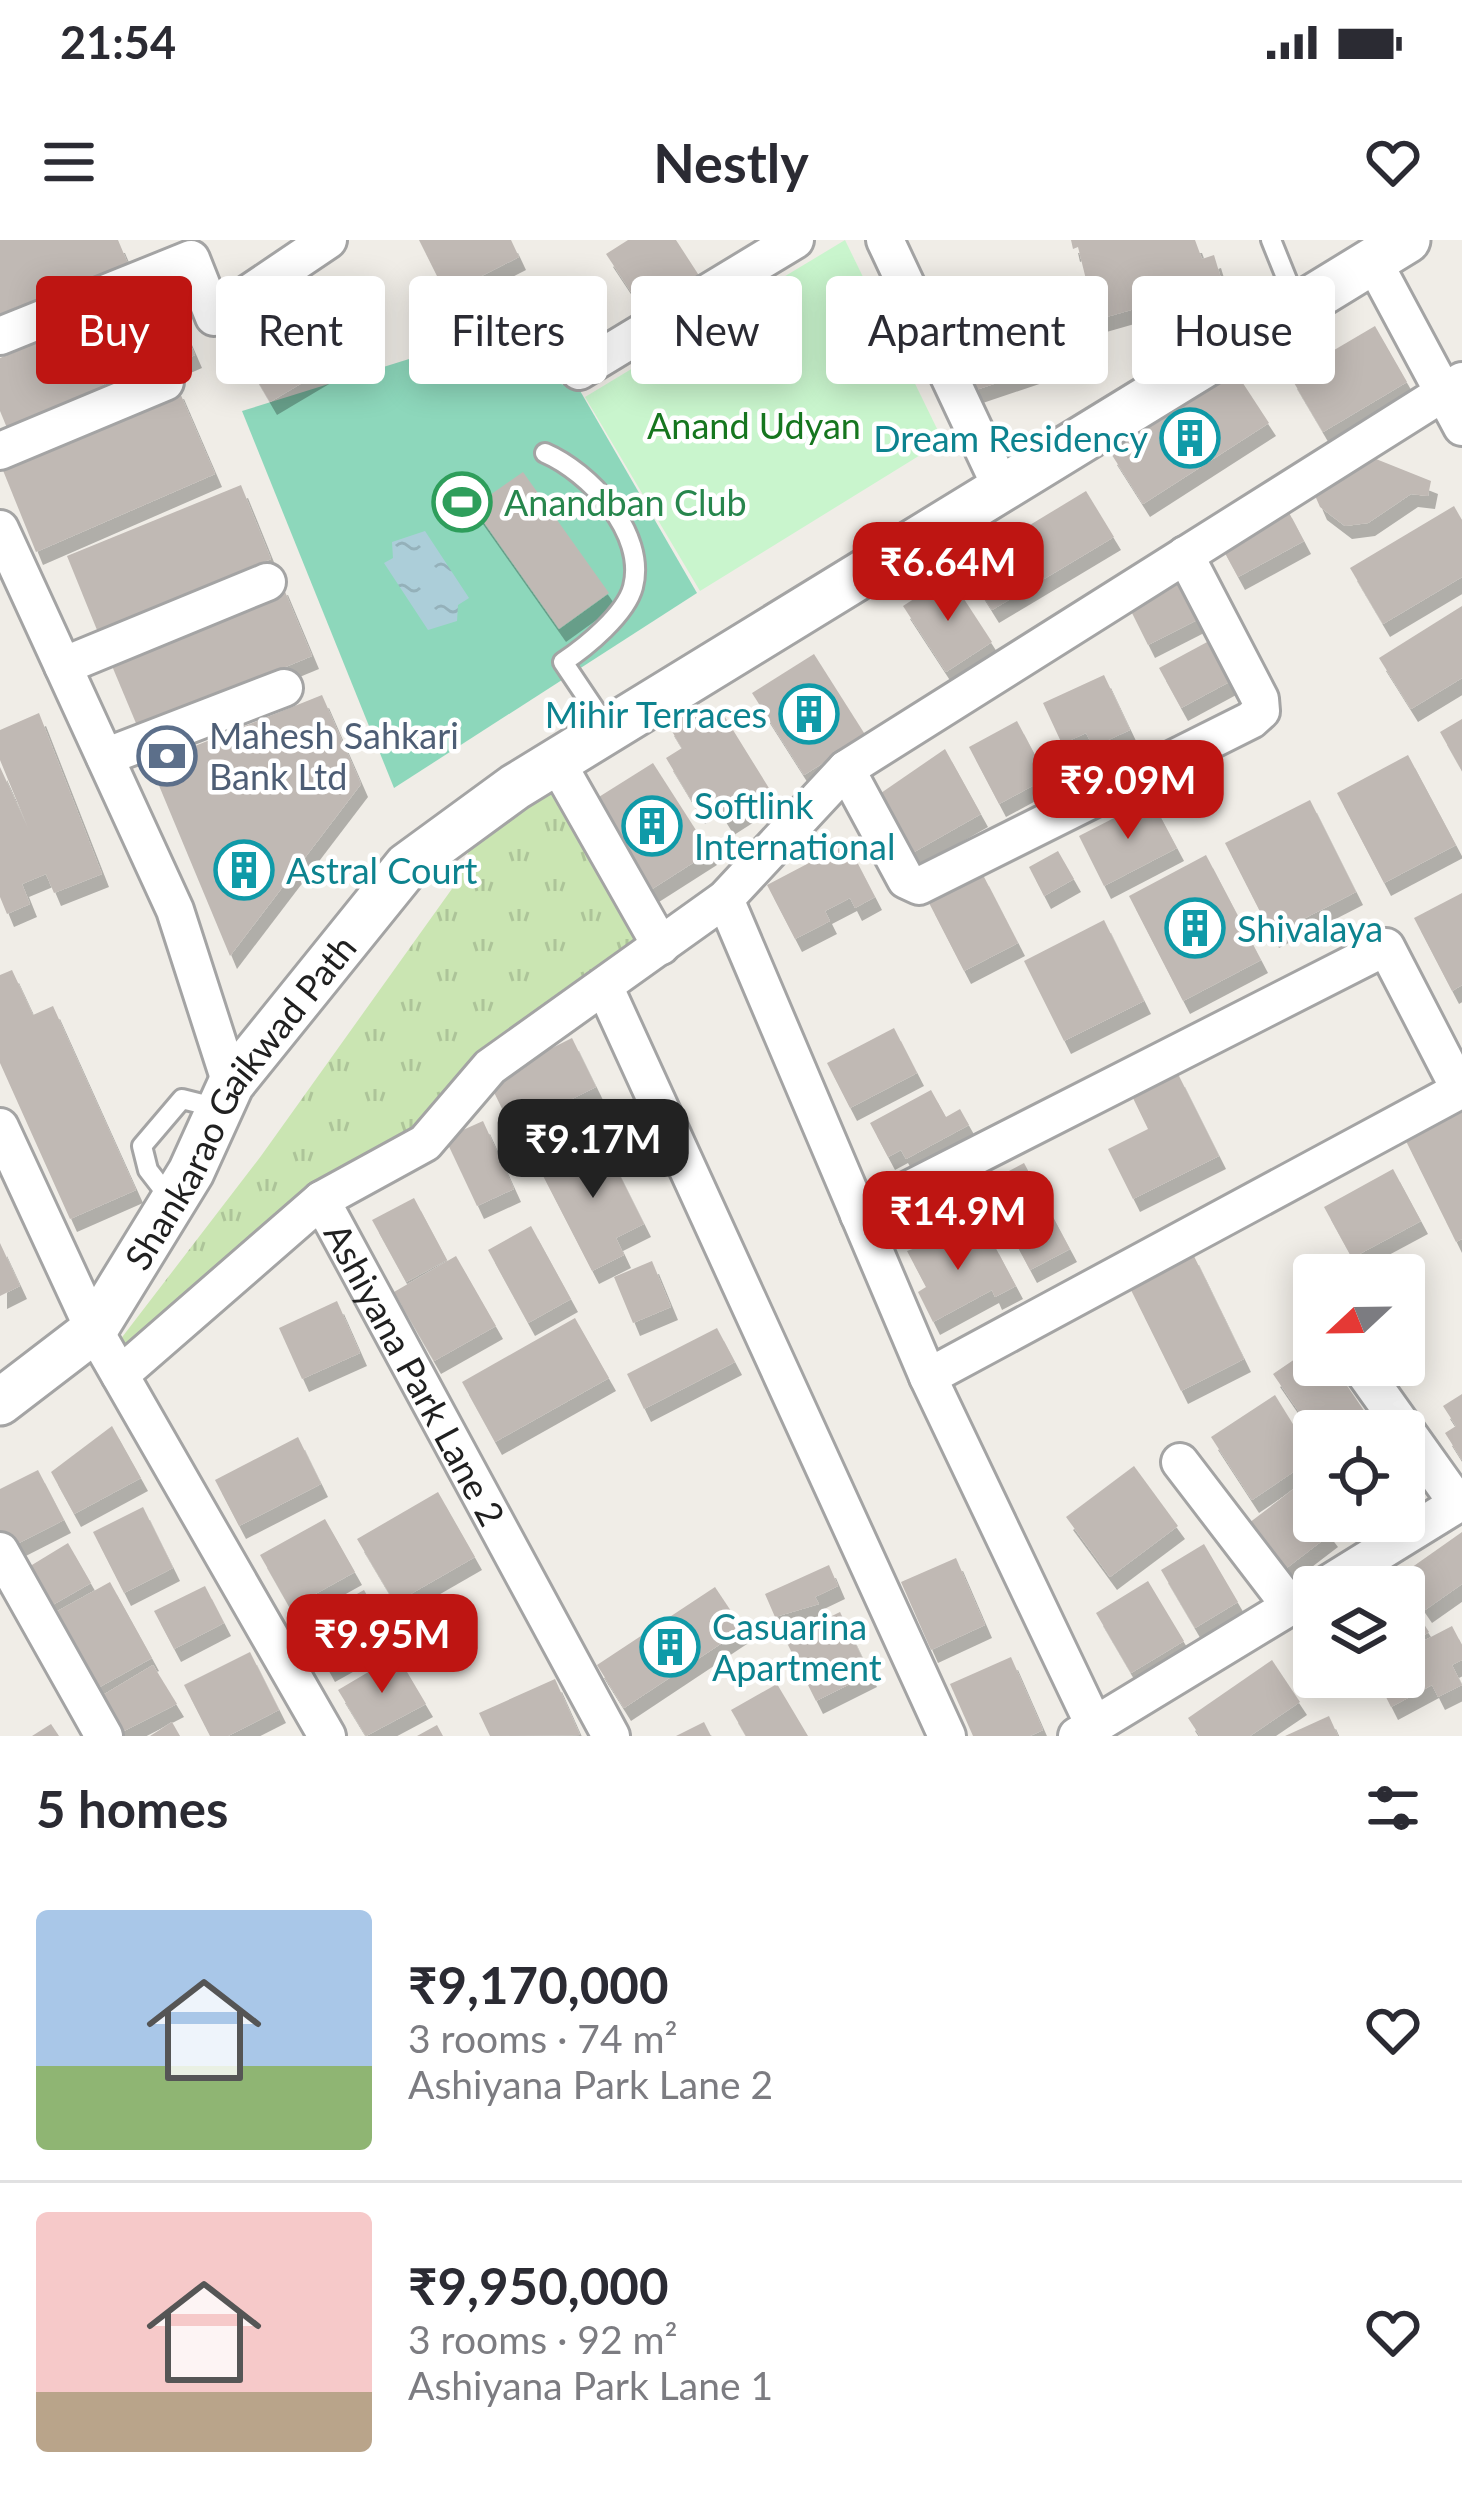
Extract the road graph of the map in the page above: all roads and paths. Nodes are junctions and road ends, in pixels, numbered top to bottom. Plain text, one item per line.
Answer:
1 (328, 240) edge
2 (795, 240) edge
3 (885, 240) edge
4 (1271, 240) edge
5 (1390, 250) edge
6 (1286, 276) edge
7 (1335, 284) edge
8 (0, 336) edge
9 (607, 355) edge
10 (160, 384) edge
11 (1173, 384) edge
12 (1454, 386) edge
13 (1462, 427) edge
14 (0, 451) edge
15 (545, 453) dead end
16 (1002, 489) junction
17 (0, 529) edge
18 (1184, 555) junction
19 (267, 582) dead end
20 (63, 666) junction
21 (284, 688) dead end
22 (608, 729) junction
23 (105, 758) junction
24 (556, 761) junction
25 (846, 769) junction
26 (725, 899) junction
27 (661, 946) junction
28 (605, 988) junction
29 (1461, 1090) edge
30 (226, 1096) junction
31 (0, 1127) edge
32 (321, 1200) junction
33 (860, 1215) junction
34 (94, 1330) junction
35 (120, 1375) junction
36 (928, 1377) junction
37 (1374, 1386) edge
38 (0, 1402) edge
39 (1180, 1462) dead end
40 (1460, 1503) edge
41 (0, 1551) edge
42 (1357, 1566) edge
43 (1293, 1589) edge
44 (1293, 1605) edge
45 (1086, 1732) edge
46 (104, 1736) edge
47 (327, 1736) edge
48 (611, 1736) edge
49 (947, 1736) edge

1 - 8 street
2 - 9 street
3 - 16 street
4 - 6 lane
5 - 7 street, Shankarao Gaikwad Path
5 - 12 street
10 - 14 street
11 - 16 street, Shankarao Gaikwad Path
12 - 13 street
12 - 18 street
15 - 22 lane
16 - 22 street, Shankarao Gaikwad Path
17 - 20 street
18 - 25 street
18 - 25 street
19 - 20 street
20 - 23 street
21 - 23 street
22 - 24 street, Shankarao Gaikwad Path
23 - 30 street
24 - 27 street
24 - 30 street, Shankarao Gaikwad Path
25 - 26 street
26 - 27 street
26 - 33 street
27 - 28 street
28 - 32 street
28 - 49 street
29 - 33 street
29 - 36 street
30 - 34 street, Shankarao Gaikwad Path
31 - 34 street
32 - 35 street
32 - 48 street, Ashiyana Park Lane 2
33 - 36 street
34 - 35 street
34 - 38 street, Shankarao Gaikwad Path
35 - 47 street
36 - 45 street
37 - 40 street
39 - 43 street
40 - 42 street
41 - 46 street
44 - 45 street

